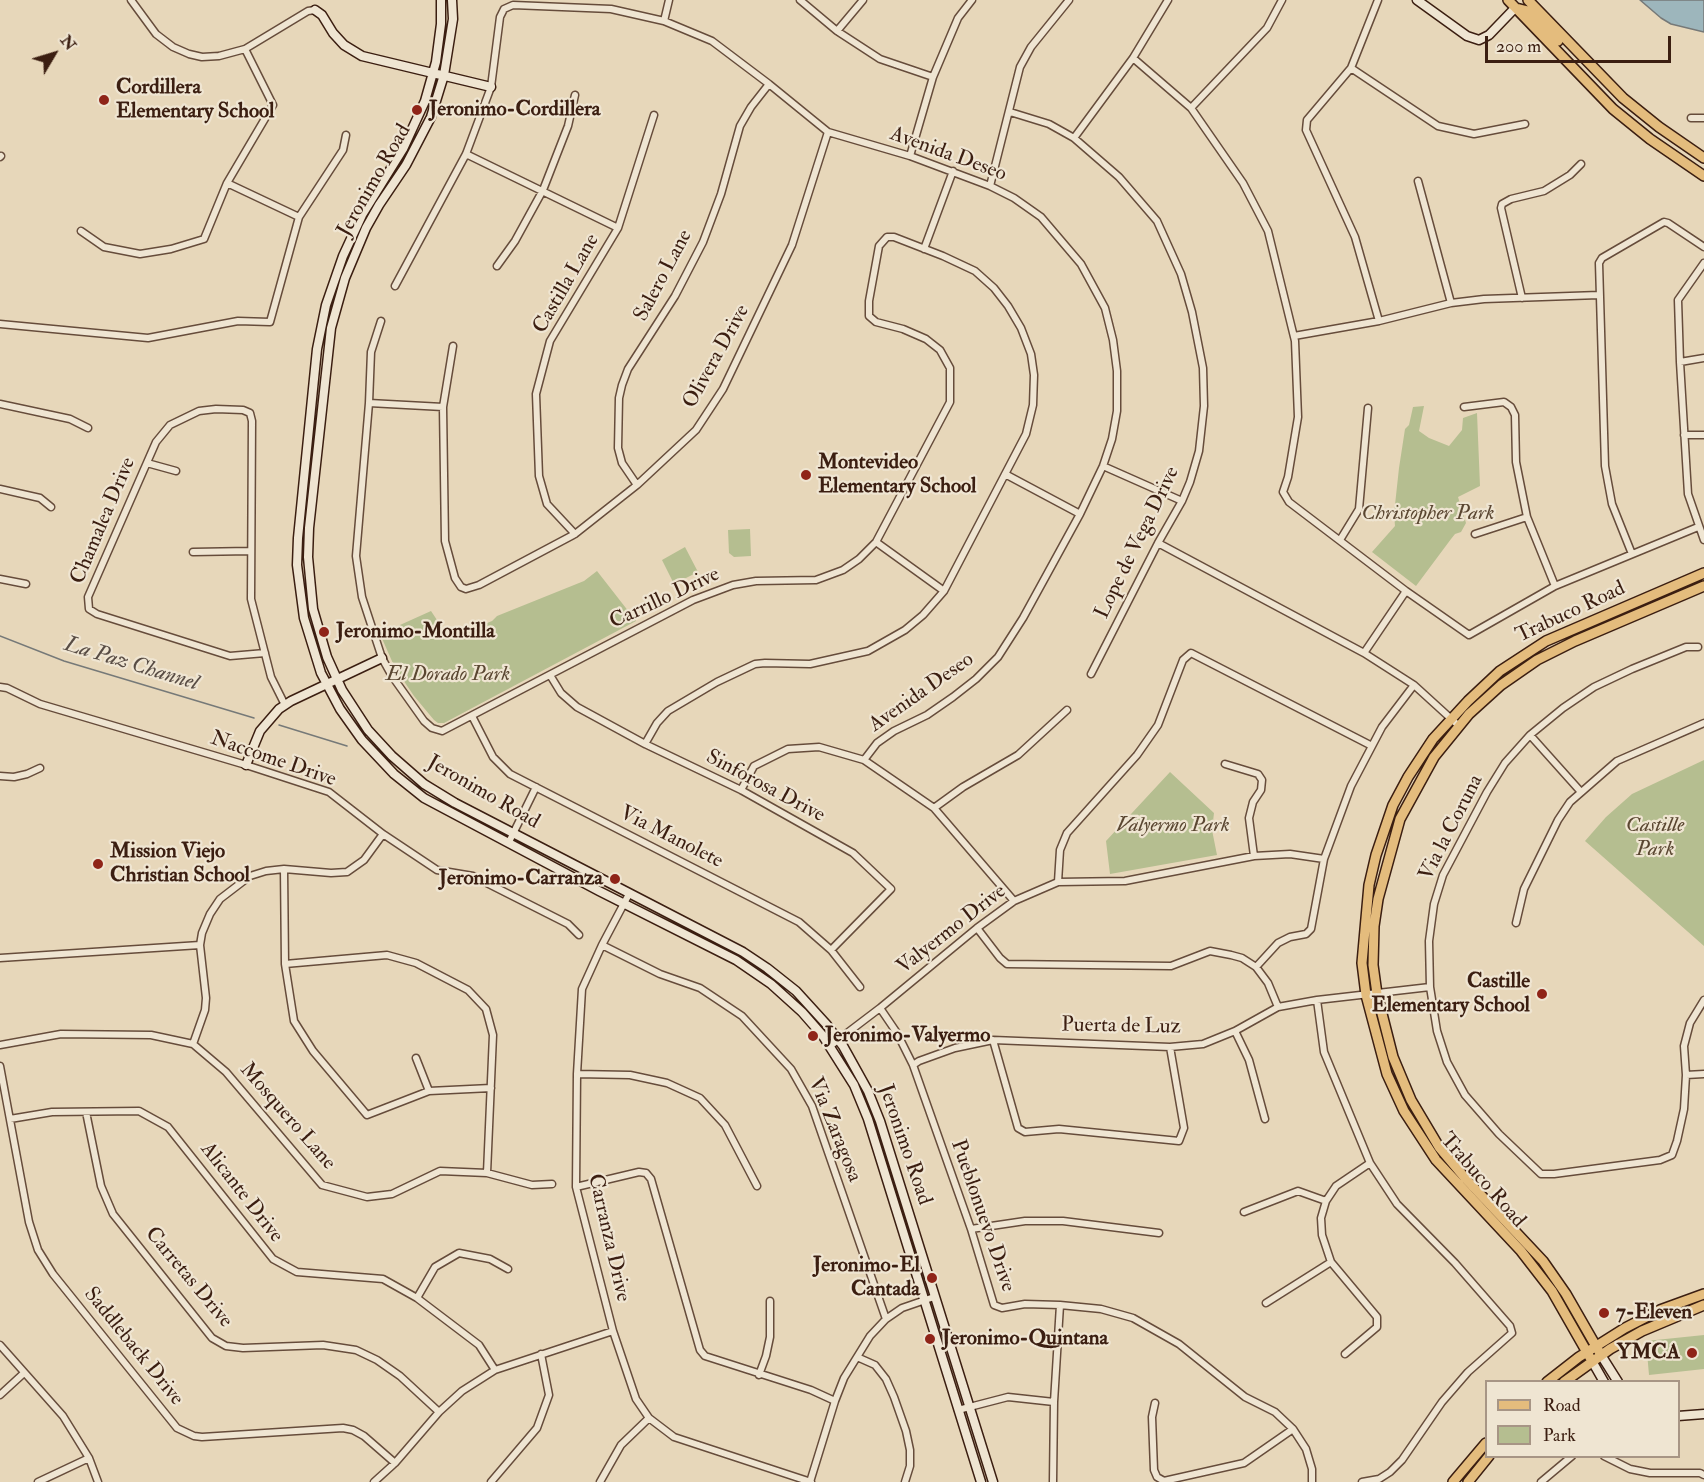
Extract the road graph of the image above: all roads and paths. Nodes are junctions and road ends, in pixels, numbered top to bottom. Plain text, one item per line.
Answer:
1 (131, 0) edge
2 (441, 0) edge
3 (452, 0) edge
4 (669, 0) edge
5 (800, 0) edge
6 (863, 0) edge
7 (972, 0) edge
8 (1069, 0) edge
9 (1167, 0) edge
10 (1282, 0) edge
11 (1378, 0) edge
12 (1417, 0) edge
13 (1508, 0) edge
14 (1528, 0) edge
15 (1515, 4) edge
16 (315, 10) joint
17 (664, 21) junction
18 (837, 32) junction
19 (1574, 48) junction
20 (244, 49) junction
21 (1133, 58) junction
22 (1351, 68) junction
23 (433, 73) junction
24 (444, 75) junction
25 (933, 77) junction
26 (769, 84) junction
27 (491, 87) junction
28 (575, 95) dead end
29 (1191, 108) junction
30 (1010, 112) junction
31 (654, 115) dead end
32 (1691, 118) dead end
33 (1704, 118) edge
34 (1525, 124) dead end
35 (828, 132) junction
36 (346, 135) dead end
37 (1074, 138) junction
38 (466, 154) junction
39 (910, 156) junction
40 (1704, 158) edge
41 (1581, 164) dead end
42 (953, 171) junction
43 (1704, 176) edge
44 (1418, 181) dead end
45 (226, 183) junction
46 (990, 186) junction
47 (543, 190) junction
48 (299, 217) junction
49 (618, 228) junction
50 (81, 231) dead end
51 (1704, 247) edge
52 (924, 249) junction
53 (1704, 263) edge
54 (497, 266) dead end
55 (395, 286) dead end
56 (1599, 295) junction
57 (1522, 298) junction
58 (1451, 303) junction
59 (381, 321) dead end
60 (1379, 321) junction
61 (0, 324) edge
62 (1294, 336) junction
63 (453, 346) dead end
64 (1704, 358) edge
65 (1680, 362) junction
66 (369, 403) junction
67 (0, 404) edge
68 (443, 407) junction
69 (1464, 407) dead end
70 (1368, 408) dead end
71 (88, 428) dead end
72 (1684, 435) junction
73 (1704, 435) edge
74 (147, 463) junction
75 (1103, 466) junction
76 (176, 471) dead end
77 (1005, 474) junction
78 (637, 485) junction
79 (0, 489) edge
80 (1182, 501) junction
81 (51, 507) dead end
82 (1080, 514) junction
83 (1527, 517) junction
84 (1698, 527) junction
85 (575, 534) junction
86 (1475, 534) dead end
87 (1340, 540) junction
88 (1704, 540) edge
89 (876, 542) junction
90 (1158, 543) junction
91 (250, 551) junction
92 (193, 552) dead end
93 (1632, 554) junction
94 (1704, 573) edge
95 (0, 579) edge
96 (26, 584) dead end
97 (1555, 586) junction
98 (1704, 586) edge
99 (944, 591) junction
100 (1406, 591) junction
101 (1698, 646) dead end
102 (265, 653) junction
103 (1364, 653) junction
104 (382, 658) junction
105 (1091, 674) dead end
106 (550, 675) junction
107 (336, 679) junction
108 (326, 684) junction
109 (1413, 685) junction
110 (0, 687) edge
111 (285, 705) junction
112 (1067, 710) dead end
113 (472, 716) junction
114 (1450, 718) junction
115 (1704, 723) edge
116 (1459, 726) junction
117 (1530, 735) junction
118 (645, 744) junction
119 (1371, 746) junction
120 (864, 760) junction
121 (1225, 764) dead end
122 (246, 765) junction
123 (40, 768) dead end
124 (0, 776) edge
125 (536, 787) junction
126 (741, 790) junction
127 (1581, 792) junction
128 (934, 808) junction
129 (514, 833) junction
130 (383, 834) junction
131 (509, 842) junction
132 (1254, 856) junction
133 (1324, 859) junction
134 (284, 869) junction
135 (1058, 882) junction
136 (629, 894) junction
137 (1014, 901) junction
138 (624, 904) junction
139 (1516, 923) dead end
140 (977, 928) junction
141 (579, 935) dead end
142 (200, 945) junction
143 (602, 945) junction
144 (831, 950) junction
145 (0, 958) edge
146 (285, 964) junction
147 (1256, 967) junction
148 (861, 987) dead end
149 (1430, 987) junction
150 (1377, 994) junction
151 (1366, 995) junction
152 (1317, 1000) junction
153 (1704, 1000) edge
154 (1278, 1007) junction
155 (880, 1008) junction
156 (1235, 1031) junction
157 (838, 1040) junction
158 (993, 1040) junction
159 (193, 1044) junction
160 (0, 1045) edge
161 (830, 1046) junction
162 (1170, 1047) junction
163 (416, 1058) dead end
164 (913, 1065) junction
165 (0, 1066) edge
166 (577, 1074) junction
167 (1704, 1074) edge
168 (1686, 1075) junction
169 (491, 1088) junction
170 (429, 1091) junction
171 (86, 1112) junction
172 (10, 1119) junction
173 (1265, 1119) dead end
174 (1370, 1162) junction
175 (487, 1173) junction
176 (552, 1184) dead end
177 (757, 1186) dead end
178 (576, 1187) junction
179 (1326, 1201) junction
180 (1244, 1212) dead end
181 (972, 1229) junction
182 (1159, 1233) dead end
183 (1528, 1243) junction
184 (1521, 1251) junction
185 (1331, 1262) junction
186 (508, 1269) dead end
187 (1704, 1294) edge
188 (934, 1297) junction
189 (417, 1298) junction
190 (923, 1300) junction
191 (770, 1301) dead end
192 (1266, 1303) dead end
193 (1060, 1305) junction
194 (1704, 1305) edge
195 (886, 1319) junction
196 (613, 1331) junction
197 (0, 1345) edge
198 (1596, 1345) junction
199 (1586, 1351) junction
200 (541, 1354) junction
201 (1345, 1354) dead end
202 (1601, 1355) junction
203 (857, 1357) junction
204 (1592, 1361) junction
205 (495, 1370) junction
206 (24, 1373) junction
207 (759, 1375) junction
208 (1550, 1380) edge
209 (1567, 1380) edge
210 (1603, 1380) edge
211 (1617, 1380) edge
212 (0, 1395) edge
213 (835, 1401) junction
214 (1054, 1402) junction
215 (1155, 1404) dead end
216 (969, 1407) junction
217 (957, 1410) junction
218 (439, 1412) junction
219 (1704, 1413) edge
220 (1680, 1416) edge
221 (649, 1418) junction
222 (1293, 1429) junction
223 (1485, 1444) edge
224 (89, 1458) junction
225 (1487, 1458) edge
226 (1570, 1458) edge
227 (1608, 1458) edge
228 (395, 1463) junction
229 (1704, 1475) edge
230 (38, 1482) edge
231 (98, 1482) edge
232 (374, 1482) edge
233 (491, 1482) edge
234 (600, 1482) edge
235 (811, 1482) edge
236 (905, 1482) edge
237 (981, 1482) edge
238 (993, 1482) edge
239 (1053, 1482) edge
240 (1312, 1482) edge
241 (1362, 1482) edge
242 (1454, 1482) edge
243 (1468, 1482) edge
244 (1541, 1482) edge

1 - 20 street
2 - 23 main road, Jeronimo Road
3 - 24 main road, Jeronimo Road
4 - 17 street
5 - 18 street
6 - 18 street
7 - 25 street
8 - 30 street
9 - 21 street
10 - 29 street
11 - 22 street
12 - 15 main road
13 - 15 main road
14 - 19 main road
15 - 19 main road
15 - 43 main road
16 - 20 street
16 - 23 main road
17 - 26 street, Avenida Deseo
17 - 27 street, Avenida Deseo
18 - 25 street
19 - 40 main road
20 - 45 street
21 - 29 street
21 - 37 street
22 - 34 street
22 - 60 street
23 - 24 main road
23 - 108 main road, Jeronimo Road
24 - 27 main road
24 - 107 main road, Jeronimo Road
25 - 39 street
26 - 35 street, Avenida Deseo
26 - 78 street, Salero Lane
27 - 38 street
28 - 47 street
29 - 62 street
30 - 37 street, Lope de Vega Drive
30 - 46 street
31 - 49 street, Castilla Lane
32 - 33 street
35 - 39 street, Avenida Deseo
35 - 78 street, Olivera Drive
36 - 48 street
37 - 80 street, Lope de Vega Drive
38 - 47 street
38 - 55 street
39 - 42 street, Avenida Deseo
41 - 57 street
42 - 46 street, Avenida Deseo
42 - 52 street
44 - 58 street
45 - 48 street
45 - 50 street
46 - 75 street, Avenida Deseo
47 - 49 street
47 - 54 street
48 - 61 street
49 - 85 street, Castilla Lane
51 - 56 street
52 - 77 street
52 - 89 street, Carrillo Drive
53 - 65 street
56 - 57 street
56 - 93 street
57 - 58 street
58 - 60 street
59 - 66 street
60 - 62 street
62 - 87 street
63 - 68 street
64 - 65 street
65 - 72 street
66 - 68 street
66 - 104 street
67 - 71 street
68 - 85 street, Olivera Drive
69 - 83 street
70 - 87 street
72 - 73 street
72 - 84 street
74 - 76 street
74 - 91 street, Chamalea Drive
74 - 102 street, Chamalea Drive
75 - 80 street
75 - 82 street, Avenida Deseo
77 - 82 street
77 - 99 street
78 - 85 street, Olivera Drive
79 - 81 street
80 - 90 street, Lope de Vega Drive
82 - 120 street, Avenida Deseo
83 - 86 street
83 - 97 street
84 - 88 street
84 - 93 street
87 - 100 street
89 - 99 street
89 - 106 street, Carrillo Drive
90 - 103 street
90 - 105 street, Lope de Vega Drive
91 - 92 street
91 - 102 street
93 - 97 street
94 - 114 main road, Trabuco Road
95 - 96 street
97 - 100 street
98 - 116 main road, Trabuco Road
99 - 118 street
100 - 103 street
101 - 117 street, Via la Coruna
102 - 111 street
103 - 109 street
104 - 107 main road
104 - 113 street, Carrillo Drive
106 - 113 street, Carrillo Drive
106 - 118 street, Sinforosa Drive
107 - 108 main road
107 - 129 main road, Jeronimo Road
108 - 111 main road
108 - 131 main road, Jeronimo Road
109 - 114 street
109 - 119 street
110 - 122 street, Naccome Drive
111 - 122 main road
112 - 128 street
113 - 125 street, Via Manolete
114 - 116 street
114 - 151 main road, Trabuco Road
115 - 127 street
116 - 150 main road, Trabuco Road
117 - 127 street
117 - 149 street, Via la Coruna
118 - 126 street, Sinforosa Drive
119 - 133 street
119 - 135 street
120 - 126 street
120 - 128 street
121 - 132 street
122 - 130 street, Naccome Drive
123 - 124 street
125 - 129 street
125 - 144 street, Via Manolete
126 - 144 street, Sinforosa Drive
127 - 139 street
128 - 137 street
129 - 131 street
129 - 136 main road, Jeronimo Road
130 - 134 street
130 - 141 street, Naccome Drive
131 - 138 main road, Jeronimo Road
132 - 133 street, Valyermo Drive
132 - 135 street, Valyermo Drive
133 - 147 street
134 - 142 street
134 - 146 street
135 - 137 street, Valyermo Drive
136 - 138 street, Carranza Drive
136 - 157 main road, Jeronimo Road
137 - 140 street, Valyermo Drive
138 - 143 street, Carranza Drive
138 - 161 main road, Jeronimo Road
140 - 147 street
140 - 155 street, Valyermo Drive
142 - 145 street
142 - 159 street
143 - 166 street, Carranza Drive
143 - 195 street, Via Zaragosa
144 - 148 street, Via Manolete
146 - 169 street
146 - 170 street
147 - 154 street
149 - 150 street, Puerta de Luz
149 - 168 street, Via la Coruna
150 - 151 street, Puerta de Luz
150 - 183 main road, Trabuco Road
151 - 152 street, Puerta de Luz
151 - 184 main road, Trabuco Road
152 - 154 street, Puerta de Luz
152 - 174 street
153 - 168 street
154 - 156 street, Puerta de Luz
155 - 157 street, Valyermo Drive
155 - 164 street, Pueblonuevo Drive
156 - 162 street, Puerta de Luz
156 - 173 street
157 - 161 street, Valyermo Drive
157 - 188 main road, Jeronimo Road
158 - 162 street, Puerta de Luz
158 - 162 street
158 - 164 street, Puerta de Luz
159 - 160 street, Mosquero Lane
159 - 175 street, Mosquero Lane
161 - 190 main road, Jeronimo Road
163 - 170 street
164 - 181 street, Pueblonuevo Drive
165 - 172 street, Saddleback Drive
166 - 177 street
166 - 178 street, Carranza Drive
167 - 168 street
169 - 170 street
169 - 175 street
171 - 172 street, Alicante Drive
171 - 189 street, Alicante Drive
171 - 218 street, Carretas Drive
172 - 228 street, Saddleback Drive
174 - 179 street
174 - 241 street
175 - 176 street, Mosquero Lane
178 - 196 street, Carranza Drive
178 - 207 street
179 - 180 street
179 - 185 street
181 - 182 street
181 - 193 street, Pueblonuevo Drive
183 - 184 main road
183 - 198 main road, Trabuco Road
184 - 199 main road, Trabuco Road
185 - 192 street
185 - 201 street
186 - 189 street
187 - 198 main road
188 - 190 street
188 - 216 main road, Jeronimo Road
189 - 205 street, Alicante Drive
190 - 195 street
190 - 217 main road, Jeronimo Road
191 - 207 street
193 - 214 street
193 - 222 street, Pueblonuevo Drive
194 - 202 main road
195 - 203 street
196 - 200 street
196 - 221 street, Carranza Drive
197 - 206 street
198 - 199 main road
198 - 202 main road, Trabuco Road
199 - 204 main road, Trabuco Road
199 - 208 main road
200 - 205 street
200 - 233 street
202 - 204 main road
202 - 211 main road
203 - 213 street
203 - 236 street
204 - 209 main road
204 - 210 main road
205 - 218 street
206 - 212 street
206 - 224 street
207 - 213 street
213 - 235 street
214 - 216 street
214 - 239 street
215 - 222 street
216 - 217 street
216 - 238 main road, Jeronimo Road
217 - 237 main road, Jeronimo Road
218 - 228 street
219 - 220 main road
221 - 234 street
221 - 235 street, Carranza Drive
222 - 240 street, Pueblonuevo Drive
223 - 242 main road
224 - 230 street
224 - 231 street
225 - 243 main road
226 - 244 street
227 - 229 street
228 - 232 street

